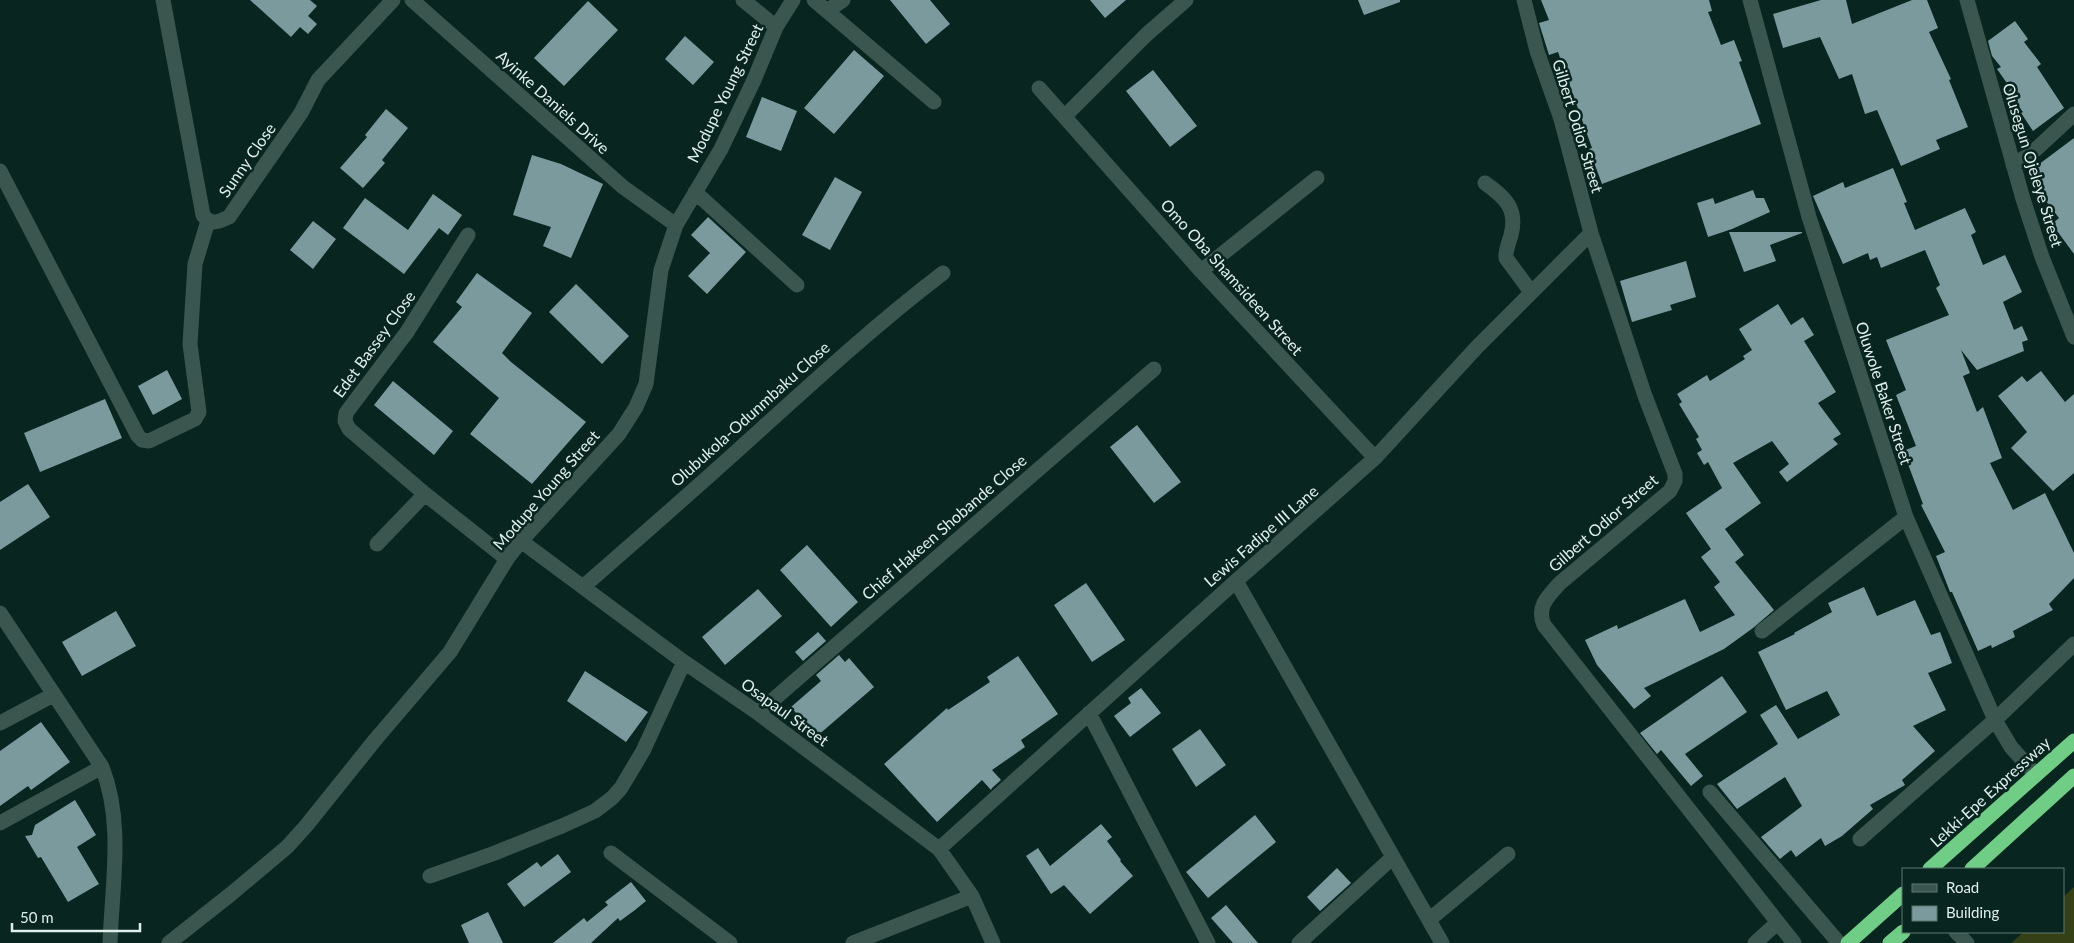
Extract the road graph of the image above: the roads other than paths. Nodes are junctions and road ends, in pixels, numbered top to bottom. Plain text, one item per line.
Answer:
1 (162, 0) edge
2 (393, 0) edge
3 (412, 0) edge
4 (743, 0) edge
5 (793, 0) edge
6 (814, 0) edge
7 (843, 0) edge
8 (1186, 0) edge
9 (1524, 0) edge
10 (1750, 0) edge
11 (1967, 0) edge
12 (826, 10) junction
13 (776, 27) junction
14 (1039, 88) dead end
15 (934, 102) dead end
16 (2074, 114) edge
17 (1065, 116) junction
18 (2013, 165) junction
19 (0, 171) edge
20 (1317, 178) dead end
21 (1485, 183) dead end
22 (695, 192) junction
23 (208, 221) junction
24 (676, 224) junction
25 (1591, 233) junction
26 (468, 235) dead end
27 (1201, 271) junction
28 (943, 273) dead end
29 (797, 285) dead end
30 (1531, 292) junction
31 (2074, 337) edge
32 (1154, 370) dead end
33 (1376, 458) junction
34 (424, 494) junction
35 (1906, 517) junction
36 (521, 541) junction
37 (378, 544) dead end
38 (507, 559) junction
39 (1236, 581) junction
40 (584, 586) junction
41 (0, 613) edge
42 (1762, 631) dead end
43 (2074, 644) edge
44 (684, 662) junction
45 (53, 695) junction
46 (758, 713) junction
47 (1089, 713) junction
48 (1995, 720) junction
49 (0, 723) edge
50 (2074, 741) edge
51 (102, 767) junction
52 (2036, 774) junction
53 (2074, 776) edge
54 (1710, 792) dead end
55 (0, 823) edge
56 (1860, 839) dead end
57 (939, 849) junction
58 (611, 853) dead end
59 (1508, 854) dead end
60 (1393, 857) junction
61 (1931, 868) edge
62 (1973, 868) edge
63 (430, 876) dead end
64 (1902, 895) edge
65 (972, 896) junction
66 (1429, 920) junction
67 (1777, 923) junction
68 (1902, 933) edge
69 (1957, 933) edge
70 (110, 943) edge
71 (168, 943) edge
72 (730, 943) edge
73 (853, 943) edge
74 (993, 943) edge
75 (1208, 943) edge
76 (1300, 943) edge
77 (1442, 943) edge
78 (1755, 943) edge
79 (1794, 943) edge
80 (1838, 943) edge
81 (1848, 943) edge
82 (1890, 943) edge
83 (1968, 943) edge

1 - 23 street, Sunny Close
2 - 23 street, Sunny Close
3 - 24 street, Ayinke Daniels Drive
4 - 13 street
5 - 13 street, Modupe Young Street
6 - 12 street
7 - 12 street
8 - 17 street
9 - 25 street, Gilbert Odior Street
10 - 35 street, Oluwole Baker Street
11 - 18 street, Olusegun Ojeleye Street
12 - 15 street
13 - 22 street, Modupe Young Street
14 - 17 street, Omo Oba Shamsideen Street
16 - 18 street
17 - 27 street, Omo Oba Shamsideen Street
18 - 31 street, Olusegun Ojeleye Street
19 - 23 street
20 - 27 street
21 - 30 street
22 - 24 street, Modupe Young Street
22 - 29 street
24 - 36 street, Modupe Young Street
25 - 30 street, Lewis Fadipe III Lane
25 - 67 street, Gilbert Odior Street
26 - 34 street, Edet Bassey Close
27 - 33 street, Omo Oba Shamsideen Street
28 - 40 street, Olubukola-Odunmbaku Close
30 - 33 street, Lewis Fadipe III Lane
32 - 46 street, Chief Hakeen Shobande Close
33 - 39 street, Lewis Fadipe III Lane
34 - 37 street
34 - 38 street, Edet Bassey Close
35 - 42 street
35 - 48 street, Oluwole Baker Street
36 - 38 street, Modupe Young Street
36 - 40 street, Osapaul Street
38 - 71 street, Modupe Young Street
39 - 47 street, Lewis Fadipe III Lane
39 - 60 street
40 - 44 street, Osapaul Street
41 - 45 street
43 - 48 street
44 - 46 street, Osapaul Street
44 - 63 street
45 - 49 street
45 - 51 street
46 - 57 street, Osapaul Street
47 - 57 street, Lewis Fadipe III Lane
47 - 75 street
48 - 52 street, Oluwole Baker Street
48 - 56 street
50 - 52 highway, Lekki-Epe Expressway
51 - 55 street
51 - 70 street
52 - 61 highway, Lekki-Epe Expressway
53 - 62 highway
54 - 80 street
57 - 65 street, Osapaul Street
58 - 72 street
59 - 66 street
60 - 66 street
60 - 76 street
64 - 81 highway
65 - 73 street
65 - 74 street, Osapaul Street
66 - 77 street
67 - 78 street
67 - 79 street, Gilbert Odior Street
68 - 82 highway
69 - 83 street

